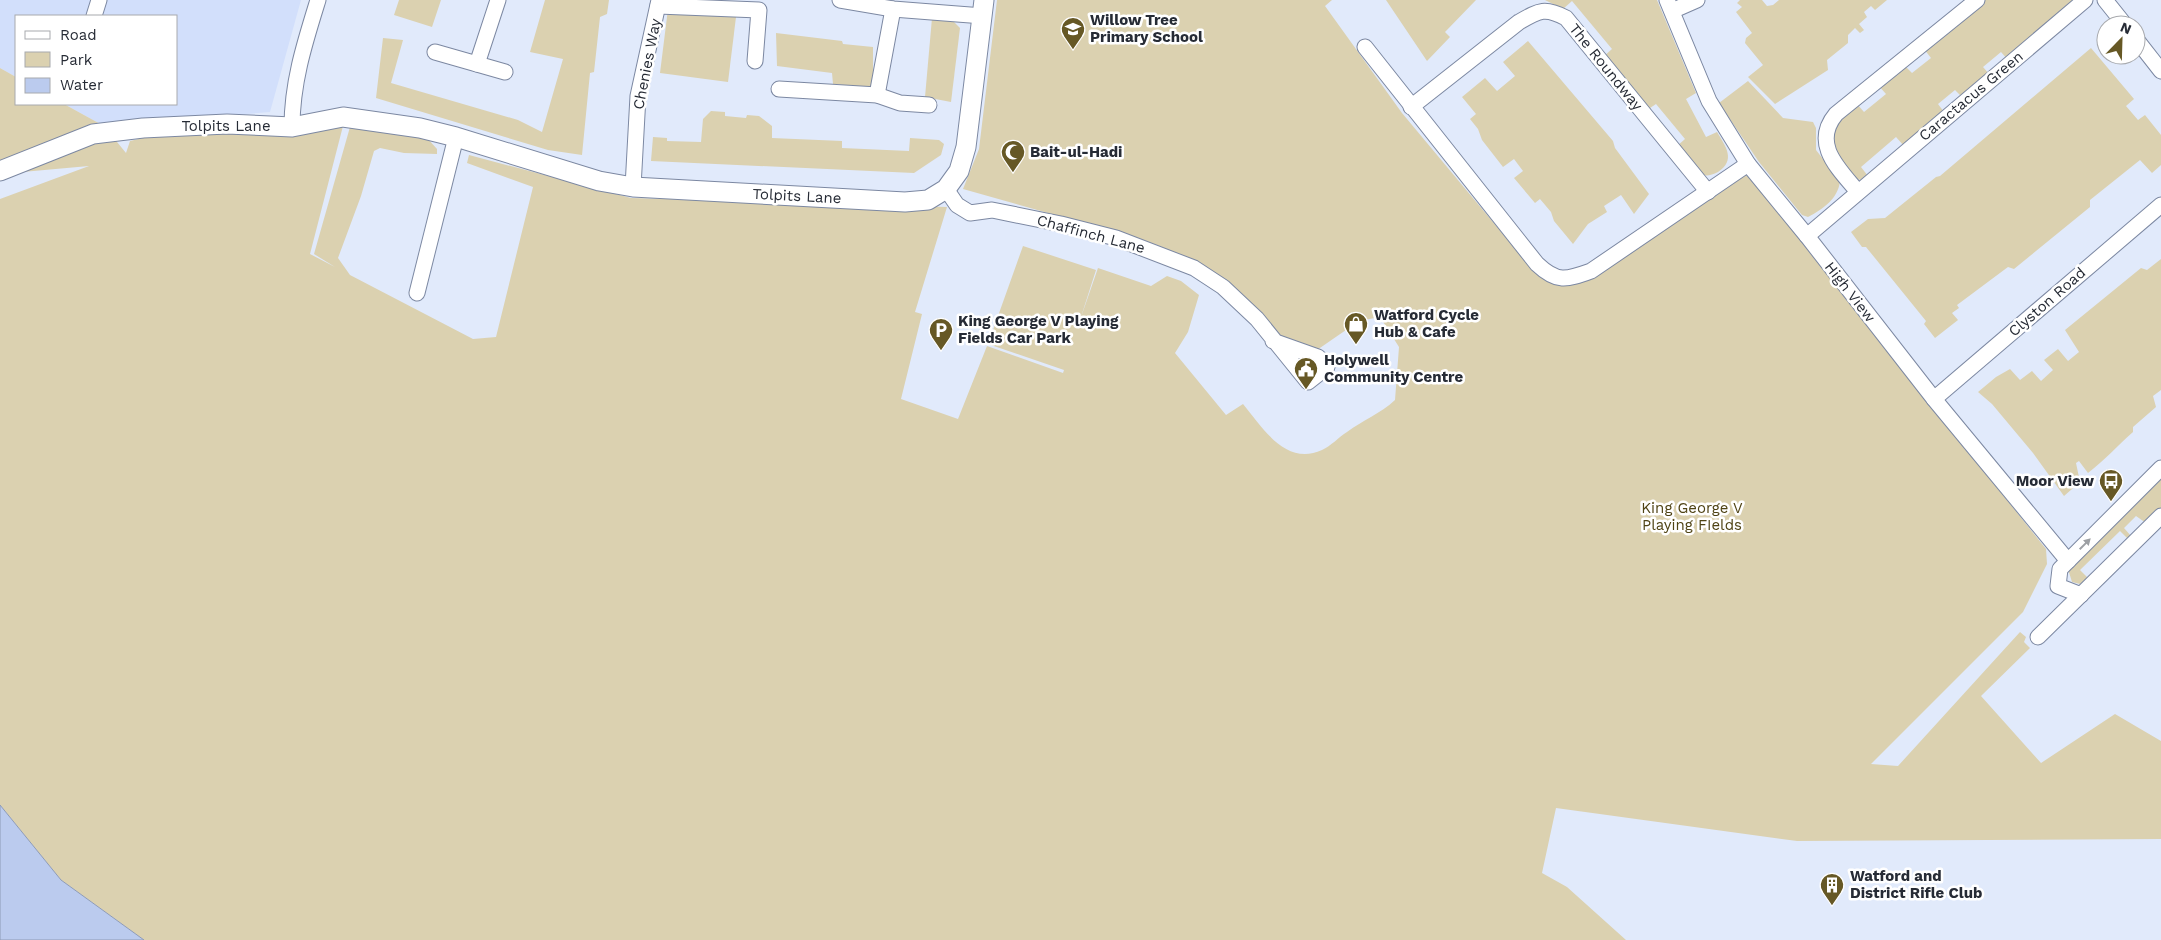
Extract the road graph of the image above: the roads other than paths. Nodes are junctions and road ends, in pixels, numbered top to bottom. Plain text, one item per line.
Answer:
1 (99, 0) edge
2 (318, 0) edge
3 (498, 0) edge
4 (840, 0) edge
5 (1697, 0) edge
6 (1977, 0) edge
7 (2085, 0) edge
8 (2105, 0) edge
9 (659, 3) edge
10 (1670, 6) edge
11 (983, 8) edge
12 (893, 9) junction
13 (94, 15) edge
14 (2117, 15) edge
15 (1365, 47) dead end
16 (435, 52) dead end
17 (2146, 52) edge
18 (755, 61) dead end
19 (478, 64) junction
20 (2161, 71) edge
21 (505, 72) dead end
22 (779, 89) dead end
23 (877, 96) junction
24 (929, 105) dead end
25 (1411, 107) junction
26 (292, 127) junction
27 (456, 137) junction
28 (1748, 164) junction
29 (0, 170) edge
30 (633, 187) junction
31 (946, 189) junction
32 (1708, 192) junction
33 (1858, 192) junction
34 (2161, 205) edge
35 (1807, 236) junction
36 (417, 293) dead end
37 (1273, 341) dead end
38 (1934, 399) junction
39 (2161, 468) edge
40 (2161, 516) edge
41 (2068, 561) junction
42 (2081, 595) junction
43 (2038, 637) dead end

1 - 13 street
2 - 26 street
3 - 19 street
4 - 12 street
5 - 10 street
6 - 33 street
7 - 33 street, Caractacus Green
8 - 14 street
9 - 18 street
9 - 30 street, Chenies Way
10 - 28 street, High View
11 - 12 street
11 - 31 main road, Tolpits Lane
12 - 23 street
15 - 25 street
16 - 19 street
17 - 20 street
19 - 21 street
22 - 23 street
23 - 24 street
25 - 32 street
25 - 32 street, The Roundway
26 - 27 main road, Tolpits Lane
26 - 29 main road, Tolpits Lane
27 - 30 main road, Tolpits Lane
27 - 36 street
28 - 32 street
28 - 35 street, High View
30 - 31 main road, Tolpits Lane
31 - 37 street, Chaffinch Lane
33 - 35 street, Caractacus Green
34 - 38 street, Clyston Road
35 - 38 street, High View
38 - 41 street, High View
41 -> 39 street
40 - 42 street
41 - 42 street
42 - 43 street

